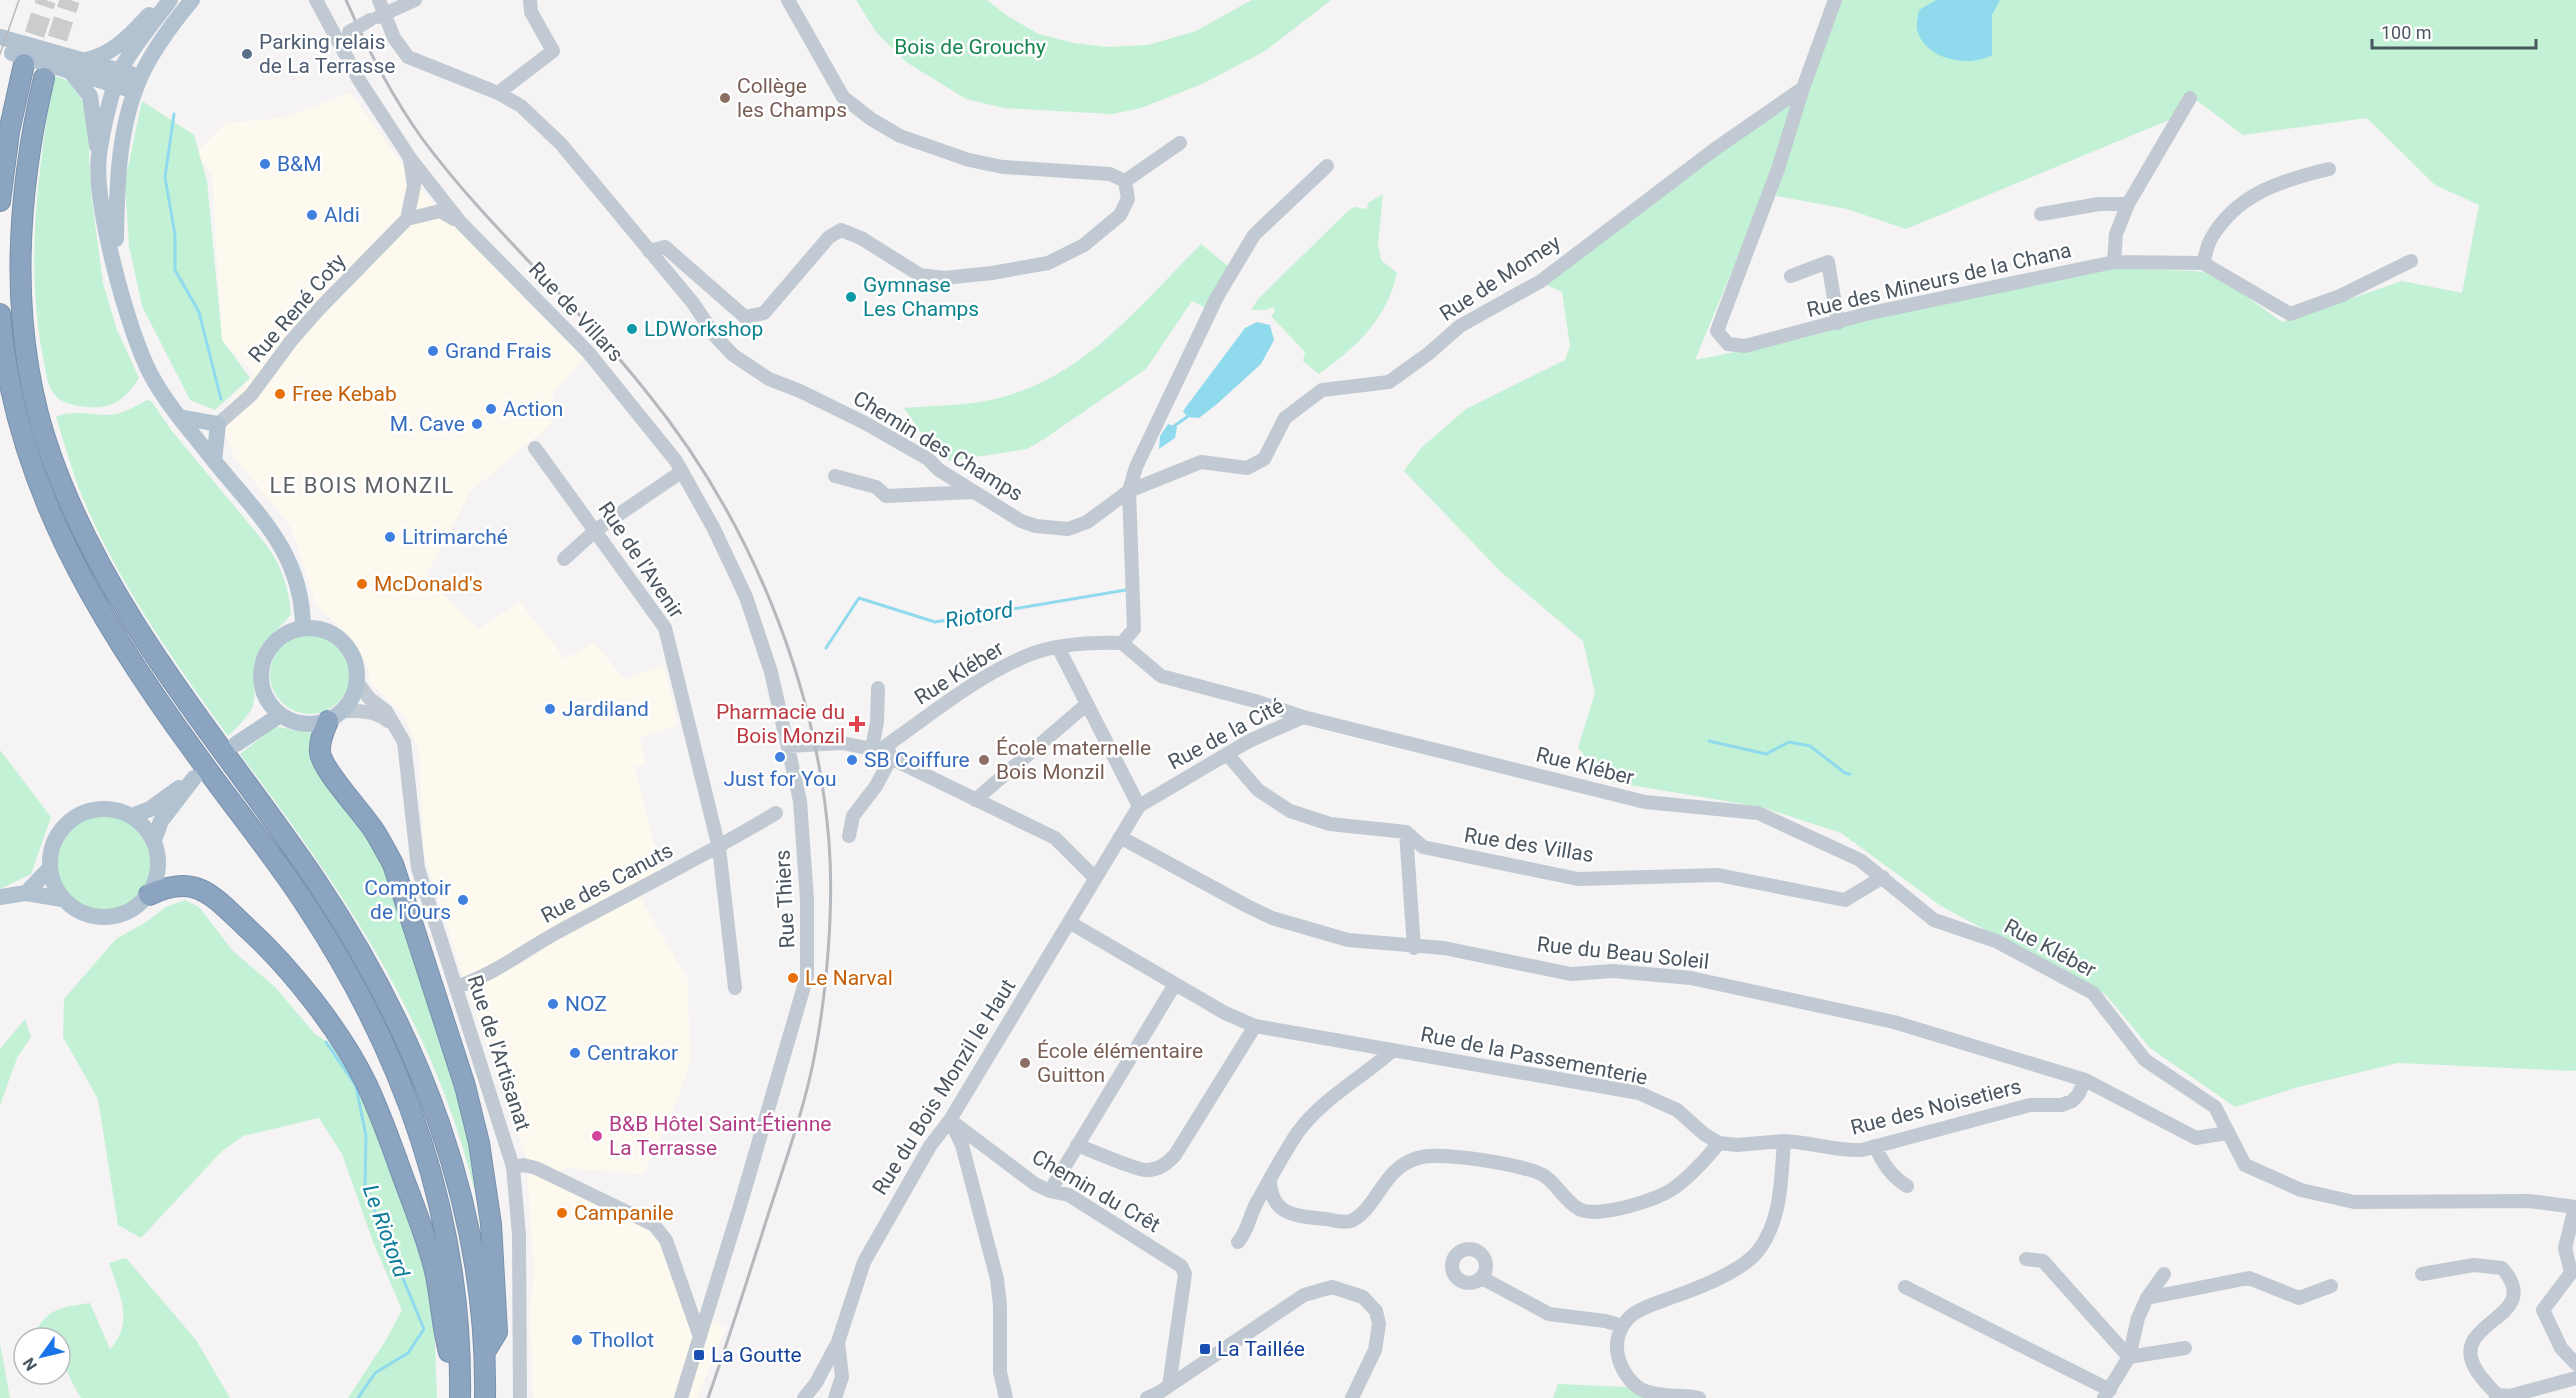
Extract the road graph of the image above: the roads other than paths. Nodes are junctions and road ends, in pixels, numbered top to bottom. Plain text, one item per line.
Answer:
1 (169, 0) edge
2 (192, 0) edge
3 (316, 0) edge
4 (415, 0) edge
5 (530, 0) edge
6 (788, 0) edge
7 (1835, 0) edge
8 (382, 7) edge
9 (343, 35) junction
10 (0, 37) edge
11 (0, 48) edge
12 (86, 60) junction
13 (24, 64) tunnel mouth
14 (70, 70) junction
15 (118, 77) junction
16 (44, 78) tunnel mouth
17 (138, 84) junction
18 (1803, 88) junction
19 (498, 93) junction
20 (2190, 98) dead end
21 (1180, 143) dead end
22 (99, 156) junction
23 (410, 158) junction
24 (1327, 166) dead end
25 (2329, 169) dead end
26 (1125, 181) junction
27 (440, 196) junction
28 (412, 198) junction
29 (0, 201) edge
30 (2128, 204) junction
31 (2041, 214) dead end
32 (407, 219) junction
33 (461, 223) junction
34 (649, 251) junction
35 (2411, 261) dead end
36 (2114, 262) junction
37 (2203, 263) junction
38 (116, 269) junction
39 (1791, 276) dead end
40 (0, 314) edge
41 (1838, 323) junction
42 (179, 417) junction
43 (218, 424) junction
44 (535, 448) dead end
45 (214, 461) junction
46 (681, 472) junction
47 (835, 476) dead end
48 (1130, 490) junction
49 (974, 492) junction
50 (596, 530) junction
51 (564, 559) dead end
52 (303, 627) junction
53 (1122, 643) junction
54 (1059, 647) junction
55 (771, 672) joint
56 (357, 682) junction
57 (878, 688) dead end
58 (267, 702) junction
59 (1087, 704) junction
60 (280, 715) junction
61 (335, 716) junction
62 (1303, 717) junction
63 (397, 728) junction
64 (788, 746) junction
65 (872, 749) junction
66 (1227, 754) junction
67 (891, 758) junction
68 (975, 800) junction
69 (1139, 806) junction
70 (776, 813) dead end
71 (132, 816) junction
72 (1406, 832) junction
73 (849, 836) dead end
74 (1120, 837) junction
75 (154, 840) junction
76 (719, 848) junction
77 (50, 868) junction
78 (1883, 877) junction
79 (1095, 878) junction
80 (26, 893) junction
81 (149, 895) junction
82 (0, 897) edge
83 (62, 898) junction
84 (1069, 922) junction
85 (1414, 948) junction
86 (1175, 984) junction
87 (456, 987) junction
88 (735, 988) dead end
89 (1255, 1026) junction
90 (1393, 1050) junction
91 (2085, 1080) junction
92 (951, 1120) junction
93 (2227, 1132) junction
94 (1784, 1141) junction
95 (1719, 1143) junction
96 (1077, 1145) junction
97 (1875, 1146) junction
98 (513, 1167) junction
99 (1270, 1182) junction
100 (1907, 1186) dead end
101 (1050, 1191) junction
102 (2575, 1207) edge
103 (1238, 1242) dead end
104 (2026, 1259) dead end
105 (2164, 1274) dead end
106 (2421, 1274) dead end
107 (1482, 1278) dead end
108 (2331, 1286) dead end
109 (1905, 1287) dead end
110 (2147, 1298) junction
111 (1623, 1326) junction
112 (700, 1337) junction
113 (838, 1342) junction
114 (2186, 1348) dead end
115 (486, 1350) junction
116 (2129, 1357) junction
117 (2576, 1364) edge
118 (2576, 1377) edge
119 (1169, 1386) junction
120 (460, 1388) edge
121 (2107, 1394) edge
122 (2496, 1397) edge
123 (485, 1398) edge
124 (520, 1398) edge
125 (681, 1398) edge
126 (804, 1398) edge
127 (835, 1398) edge
128 (1006, 1398) edge
129 (1148, 1398) edge
130 (1352, 1398) edge
131 (1699, 1398) edge

1 - 12 main road
1 - 15 main road
2 - 17 main road
3 - 9 street, Rue de Villars
4 - 8 street
5 - 19 street
6 - 26 street
7 - 18 street
8 - 9 street, bridge
8 - 19 street, Chemin des Champs
9 - 23 street, Rue de Villars
10 - 12 main road
11 - 14 main road
12 - 15 main road
13 - 29 highway
14 - 15 main road
14 - 22 main road
15 - 17 main road
15 - 22 main road
16 - 115 highway
17 - 38 main road
18 - 41 street, Rue des Mineurs de la Chana
18 - 48 street, Rue de Momey
19 - 34 street, Chemin des Champs
20 - 30 street
21 - 26 street
22 - 38 main road
23 - 27 street, Rue de Villars
23 - 28 street
24 - 48 street
25 - 37 street
26 - 34 street
27 - 28 street
27 - 33 street, Rue de Villars
28 - 32 street
30 - 31 street
30 - 36 street
32 - 33 street
32 - 43 street, Rue René Coty
33 - 46 street, Rue de Villars
34 - 49 street, Chemin des Champs
35 - 37 street, Rue des Mineurs de la Chana
36 - 37 street, Rue des Mineurs de la Chana
36 - 41 street, Rue des Mineurs de la Chana
38 - 42 main road
39 - 41 street
40 - 120 highway
42 - 43 main road
42 - 45 main road
43 - 45 main road
44 - 50 street, Rue de l'Avenir
45 - 52 main road
46 - 50 street
46 - 55 street, Rue de Villars
47 - 49 street
48 - 49 street, Chemin des Champs
48 - 53 street
50 - 51 street
50 - 76 street, Rue de l'Avenir
52 - 56 main road
52 - 58 main road
53 - 54 street, Rue Kléber
53 - 62 street, Rue Kléber
54 - 59 street
54 - 67 street, Rue Kléber
55 - 64 street, Rue Thiers
56 - 61 main road
56 - 63 street, Rue de l'Artisanat
57 - 65 street
58 - 60 main road
58 - 60 main road
59 - 68 street
59 - 69 street
60 - 61 main road
61 - 63 street
61 - 115 highway
62 - 66 street, Rue de la Cité
62 - 78 street, Rue Kléber
63 - 87 street, Rue de l'Artisanat
64 - 65 street
64 - 112 street, Rue Thiers
65 - 67 street
66 - 69 street, Rue de la Cité
66 - 72 street, Rue des Villas
67 - 68 street
67 - 73 street
68 - 79 street
69 - 74 street, Rue du Bois Monzil le Haut
70 - 76 street, Rue des Canuts
71 - 75 main road
71 - 75 main road
71 - 77 main road
72 - 78 street, Rue des Villas
72 - 85 street
74 - 79 street, Rue du Bois Monzil le Haut
74 - 85 street, Rue du Beau Soleil
75 - 81 main road
76 - 87 street, Rue des Canuts
76 - 88 street, Rue de l'Avenir
77 - 80 main road
77 - 83 main road
78 - 93 street, Rue Kléber
79 - 84 street, Rue du Bois Monzil le Haut
80 - 82 main road
80 - 83 main road
81 - 83 main road
81 - 120 highway
84 - 86 street, Rue de la Passementerie
84 - 92 street, Rue du Bois Monzil le Haut
85 - 91 street, Rue du Beau Soleil
86 - 89 street, Rue de la Passementerie
86 - 96 street
87 - 98 street, Rue de l'Artisanat
89 - 90 street, Rue de la Passementerie
89 - 96 street
90 - 95 street, Rue de la Passementerie
90 - 99 street
91 - 93 street, Rue du Beau Soleil
91 - 97 street, Rue des Noisetiers
92 - 101 street, Chemin du Crêt
92 - 113 street, Rue du Bois Monzil le Haut
92 - 128 street
93 - 102 street, Rue Kléber
94 - 95 street
94 - 97 street, Rue des Noisetiers
94 - 111 street
95 - 99 street
96 - 101 street
97 - 100 street
98 - 112 street
98 - 124 street, Rue de l'Artisanat
99 - 103 street
101 - 119 street, Chemin du Crêt
102 - 117 street
104 - 116 street
105 - 110 street
106 - 122 street
107 - 111 street
108 - 110 street
109 - 121 street
110 - 116 street
111 - 131 street
112 - 125 street, Rue Thiers
113 - 126 street, Rue du Bois Monzil le Haut
113 - 127 street
114 - 116 street
115 - 123 highway
116 - 121 street
118 - 122 street
119 - 129 street
119 - 130 street

